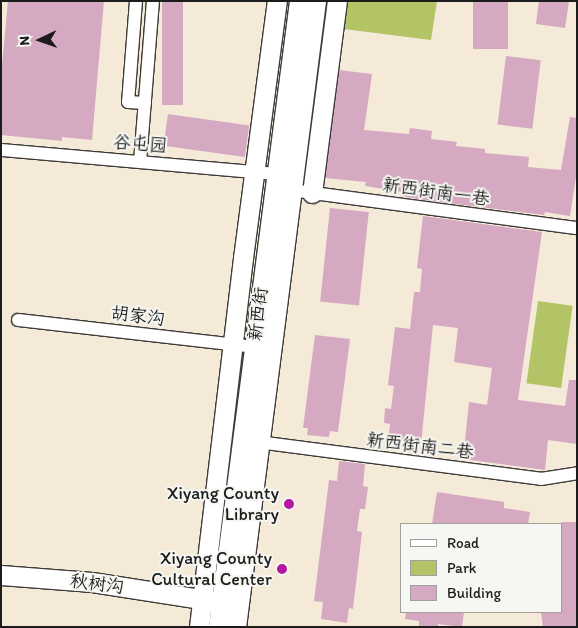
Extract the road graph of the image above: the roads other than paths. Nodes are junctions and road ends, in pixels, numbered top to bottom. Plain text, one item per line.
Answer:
1 (136, 1) edge
2 (153, 1) edge
3 (276, 1) edge
4 (299, 1) edge
5 (316, 1) edge
6 (337, 1) edge
7 (274, 21) junction
8 (304, 26) junction
9 (333, 30) junction
10 (145, 103) junction
11 (1, 150) edge
12 (140, 162) junction
13 (255, 172) junction
14 (276, 174) junction
15 (291, 190) junction
16 (312, 193) junction
17 (577, 228) edge
18 (18, 320) dead end
19 (232, 345) junction
20 (254, 347) junction
21 (258, 442) junction
22 (577, 473) edge
23 (1, 575) edge
24 (212, 601) junction
25 (199, 627) edge
26 (218, 627) edge
27 (236, 627) edge

1 - 10 street
2 - 10 street
3 - 7 main road
4 - 8 main road, 新西街
5 - 8 main road, 新西街
6 - 9 main road
7 - 8 main road
7 - 13 main road
8 - 9 main road
8 - 14 main road, 新西街
8 - 15 main road, 新西街
9 - 16 main road
10 - 12 street
11 - 12 street, 谷屯园
12 - 13 street, 谷屯园
13 - 14 street, 谷屯园
13 - 19 main road
14 - 20 main road, 新西街
15 - 16 street, 新西街南一巷
15 - 21 main road, 新西街
16 - 17 street, 新西街南一巷
18 - 19 street, 胡家沟
19 - 20 street, 胡家沟
19 - 24 main road
20 - 24 main road, 新西街
21 - 22 street, 新西街南二巷
21 - 27 main road, 新西街
23 - 24 main road, 秋树沟
24 - 25 main road
24 - 26 main road, 新西街

